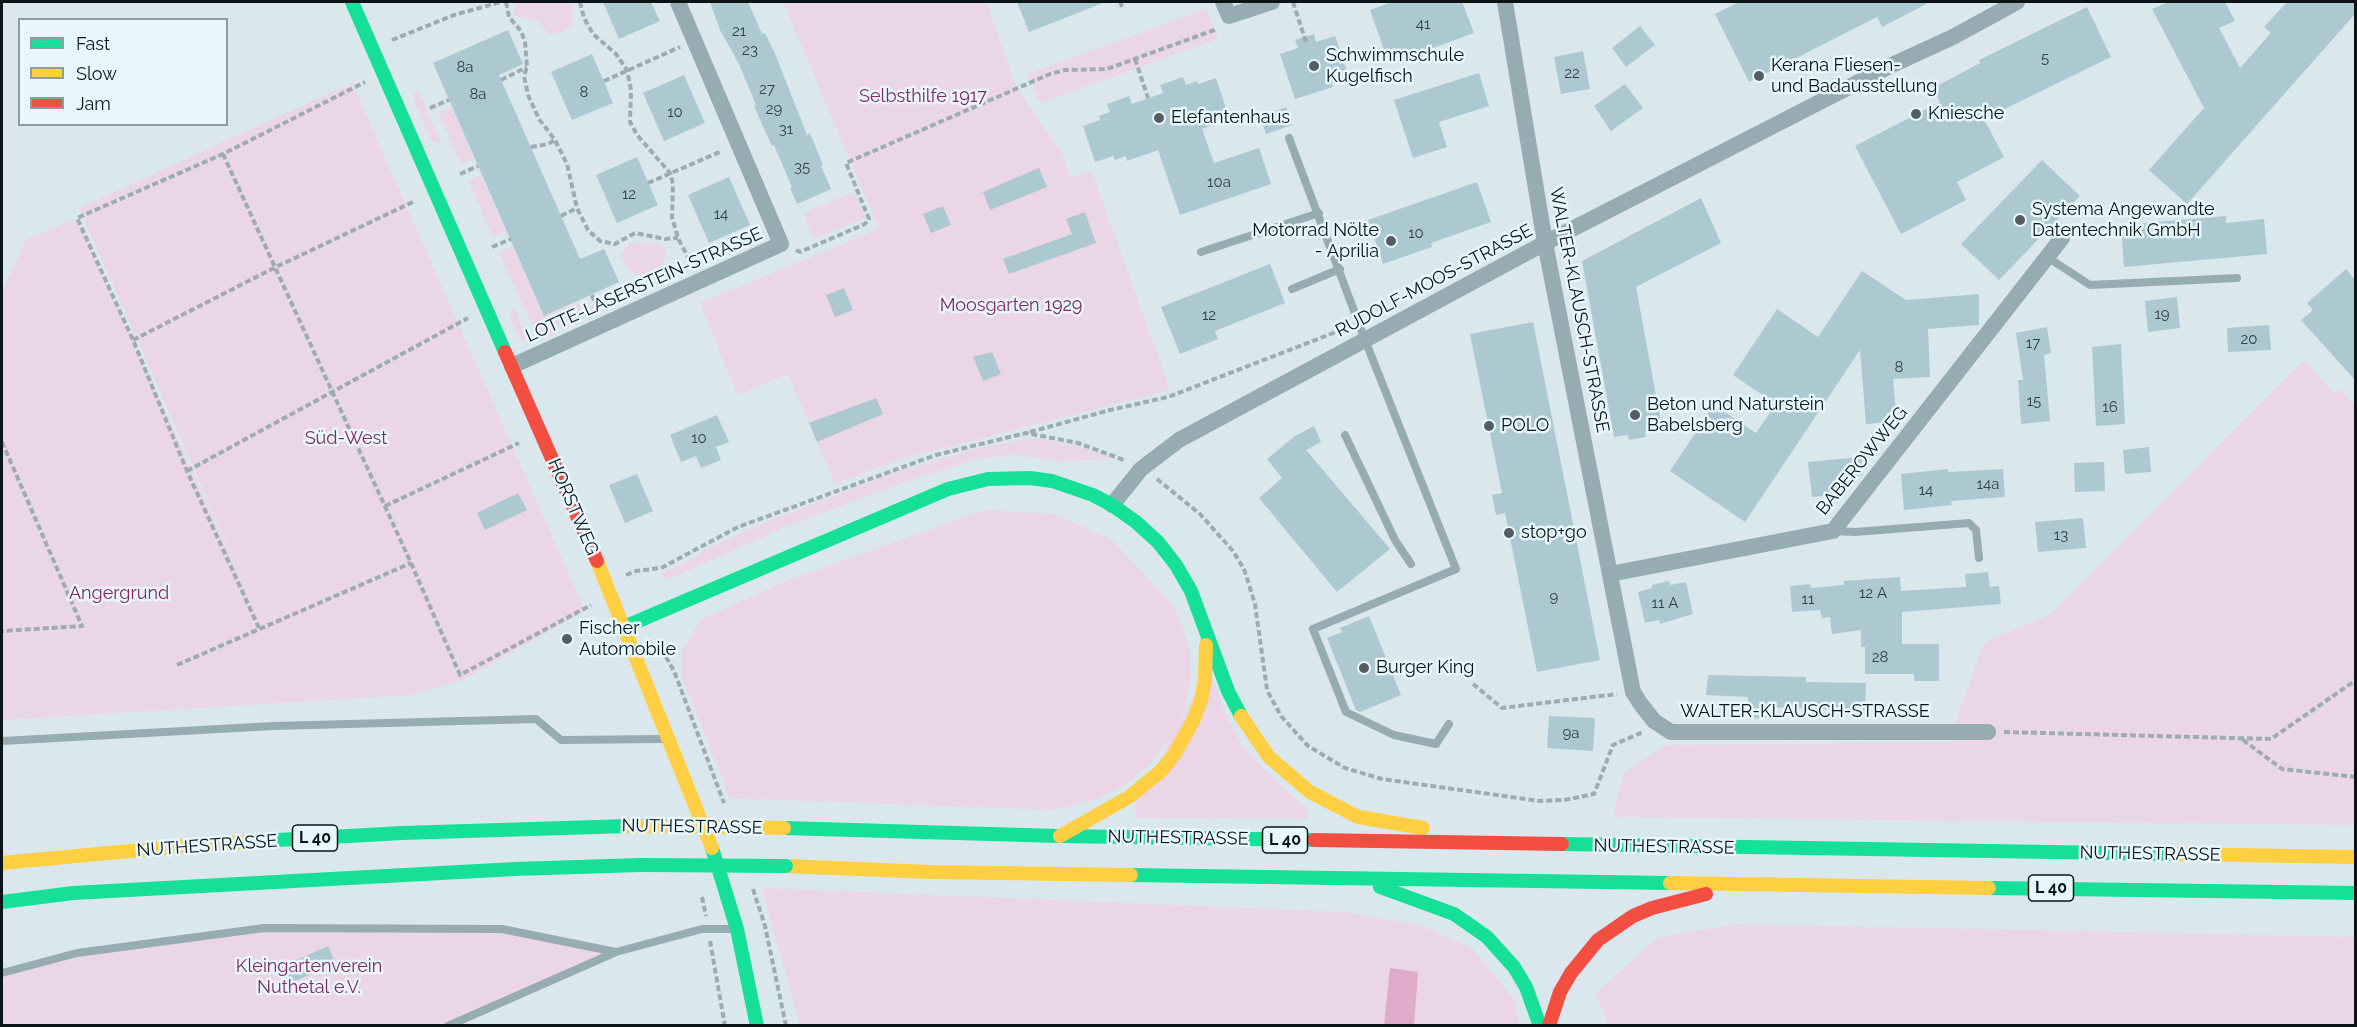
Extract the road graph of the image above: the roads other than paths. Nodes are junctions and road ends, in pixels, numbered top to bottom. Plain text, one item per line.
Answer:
1 (352, 2) edge
2 (678, 2) edge
3 (1223, 2) edge
4 (1272, 2) edge
5 (1505, 2) edge
6 (2017, 2) edge
7 (1289, 138) dead end
8 (1319, 213) junction
9 (2062, 238) dead end
10 (1545, 243) junction
11 (1201, 252) dead end
12 (2047, 257) junction
13 (1340, 269) junction
14 (2237, 278) dead end
15 (1292, 289) dead end
16 (1365, 340) junction
17 (512, 366) junction
18 (1345, 435) dead end
19 (1112, 505) junction
20 (1833, 531) junction
21 (1979, 558) dead end
22 (1411, 564) dead end
23 (1610, 574) junction
24 (1202, 618) junction
25 (624, 627) junction
26 (1449, 724) dead end
27 (1988, 732) road end
28 (669, 739) junction
29 (2, 741) edge
30 (1059, 836) junction
31 (1511, 844) junction
32 (2355, 857) edge
33 (2, 863) edge
34 (1352, 878) junction
35 (1746, 884) junction
36 (73, 893) junction
37 (2355, 893) edge
38 (2, 902) edge
39 (22, 914) dead end
40 (737, 929) junction
41 (616, 952) junction
42 (2, 973) edge
43 (448, 1026) edge
44 (757, 1026) edge
45 (1540, 1026) edge
46 (1549, 1026) edge

1 - 17 main road, HORSTWEG
2 - 17 street, LOTTE-LASERSTEIN-STRASSE
3 - 4 street
5 - 10 street, WALTER-KLAUSCH-STRASSE
6 - 10 street, RUDOLF-MOOS-STRASSE
7 - 8 lane
8 - 11 lane
8 - 13 lane
9 - 12 street, BABEROWWEG
10 - 16 street, RUDOLF-MOOS-STRASSE
10 - 23 street, WALTER-KLAUSCH-STRASSE
12 - 14 lane
12 - 20 street, BABEROWWEG
13 - 15 lane
13 - 16 lane
16 - 19 street, RUDOLF-MOOS-STRASSE
16 - 26 lane
17 - 25 main road, HORSTWEG
18 - 22 lane
19 - 24 main road
19 - 25 main road
20 - 21 lane
20 - 23 street, BABEROWWEG
23 - 27 street, WALTER-KLAUSCH-STRASSE
24 - 30 main road
24 - 31 main road
25 - 28 main road, HORSTWEG
28 - 29 lane
28 - 40 main road, HORSTWEG
30 - 31 main road, NUTHESTRASSE / L 40
30 - 33 main road, NUTHESTRASSE / L 40, bridge
31 - 32 main road, NUTHESTRASSE / L 40
34 - 35 main road, NUTHESTRASSE / L 40
34 - 36 main road, NUTHESTRASSE / L 40, bridge
34 - 45 main road
35 - 37 main road, NUTHESTRASSE / L 40
35 - 46 main road
36 - 38 main road, NUTHESTRASSE / L 40
36 - 39 main road
40 - 41 lane
40 - 44 main road, HORSTWEG
41 - 42 lane
41 - 43 lane

